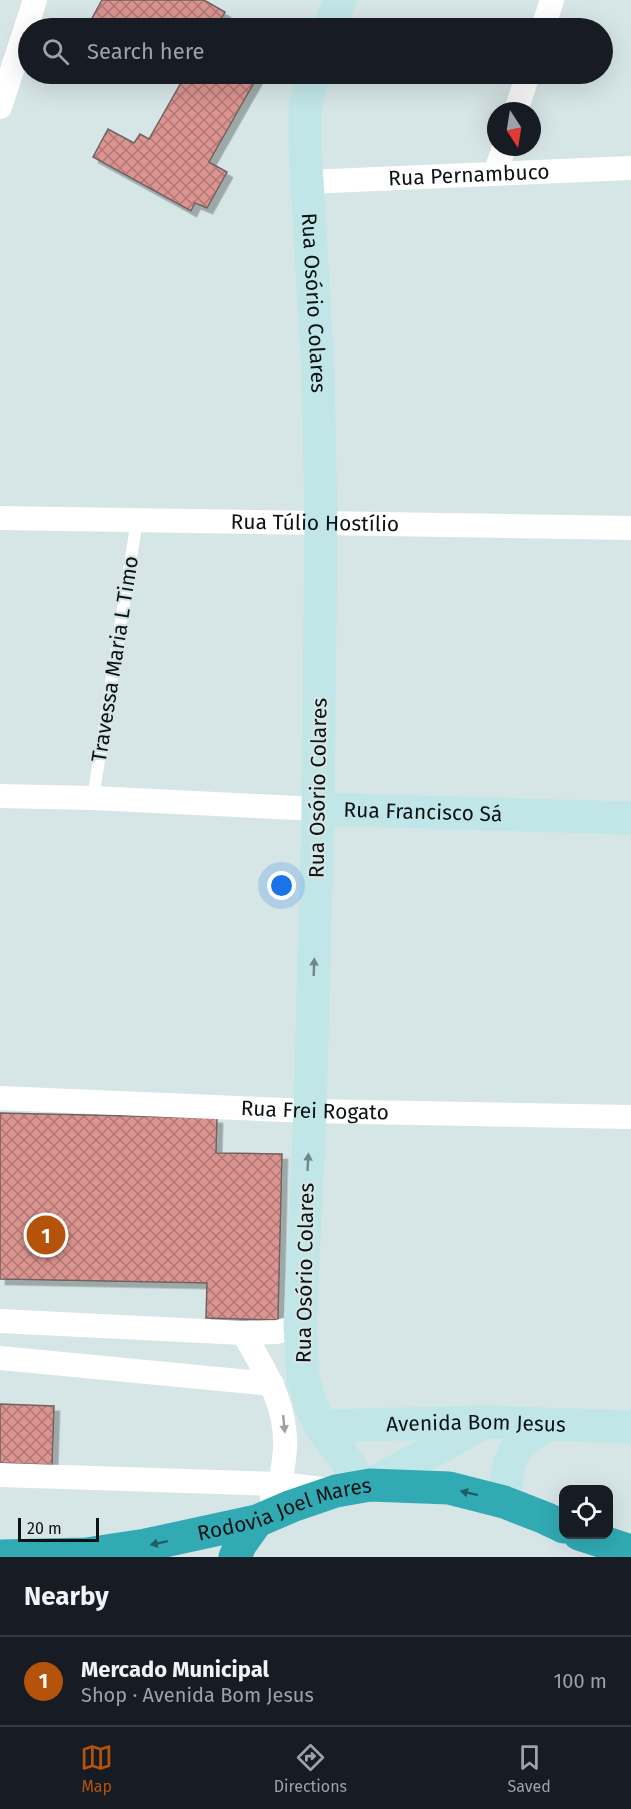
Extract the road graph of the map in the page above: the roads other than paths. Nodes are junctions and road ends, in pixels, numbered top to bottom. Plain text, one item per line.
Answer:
1 (35, 0) edge
2 (340, 0) edge
3 (552, 0) edge
4 (29, 18) edge
5 (333, 18) edge
6 (546, 18) edge
7 (18, 52) edge
8 (311, 84) edge
9 (525, 84) edge
10 (519, 102) edge
11 (0, 107) edge
12 (501, 156) edge
13 (631, 168) edge
14 (495, 174) junction
15 (307, 182) junction
16 (0, 518) edge
17 (138, 520) junction
18 (321, 523) junction
19 (631, 528) edge
20 (0, 796) edge
21 (93, 798) junction
22 (318, 809) junction
23 (631, 818) edge
24 (0, 1098) edge
25 (310, 1111) junction
26 (631, 1117) edge
27 (0, 1321) edge
28 (300, 1326) junction
29 (243, 1333) junction
30 (0, 1358) edge
31 (272, 1384) junction
32 (485, 1422) junction
33 (546, 1425) junction
34 (320, 1426) junction
35 (631, 1427) edge
36 (0, 1476) edge
37 (281, 1484) junction
38 (356, 1488) junction
39 (504, 1502) junction
40 (257, 1521) junction
41 (559, 1527) edge
42 (578, 1539) edge
43 (631, 1551) edge
44 (0, 1556) edge
45 (235, 1557) edge

1 - 4 street
2 - 5 main road
3 - 6 street
7 - 11 street
8 - 15 main road, Rua Osório Colares
9 - 10 street
12 - 14 street
13 - 14 street, Rua Pernambuco
14 - 15 street, Rua Pernambuco
15 - 18 main road, Rua Osório Colares
16 - 17 street, Rua Túlio Hostílio
17 - 18 street, Rua Túlio Hostílio
17 - 21 lane, Travessa Maria L Timo
18 - 19 street, Rua Túlio Hostílio
18 - 22 main road, Rua Osório Colares
20 - 21 street, Rua Francisco Sá
21 - 22 street, Rua Francisco Sá
22 - 23 main road, Rua Francisco Sá
25 -> 22 main road, Rua Osório Colares
24 - 25 street, Rua Frei Rogato
25 - 26 street, Rua Frei Rogato
28 -> 25 main road, Rua Osório Colares
27 - 29 street
28 - 29 street
28 - 34 main road, Rua Osório Colares
29 - 31 street
30 - 31 street
31 -> 37 street
32 - 33 main road, Avenida Bom Jesus
32 - 34 main road, Avenida Bom Jesus
32 - 38 main road
33 - 35 main road, Avenida Bom Jesus
33 - 39 main road
34 - 38 main road, Rua Osório Colares
36 - 37 street
37 - 38 street
37 - 40 street
39 -> 38 highway, Rodovia Joel Mares
38 - 40 highway, Rodovia Joel Mares
39 - 41 highway, Rodovia Joel Mares
40 -> 44 highway, Rodovia Joel Mares
40 - 45 highway
42 - 43 highway, Rodovia Joel Mares

